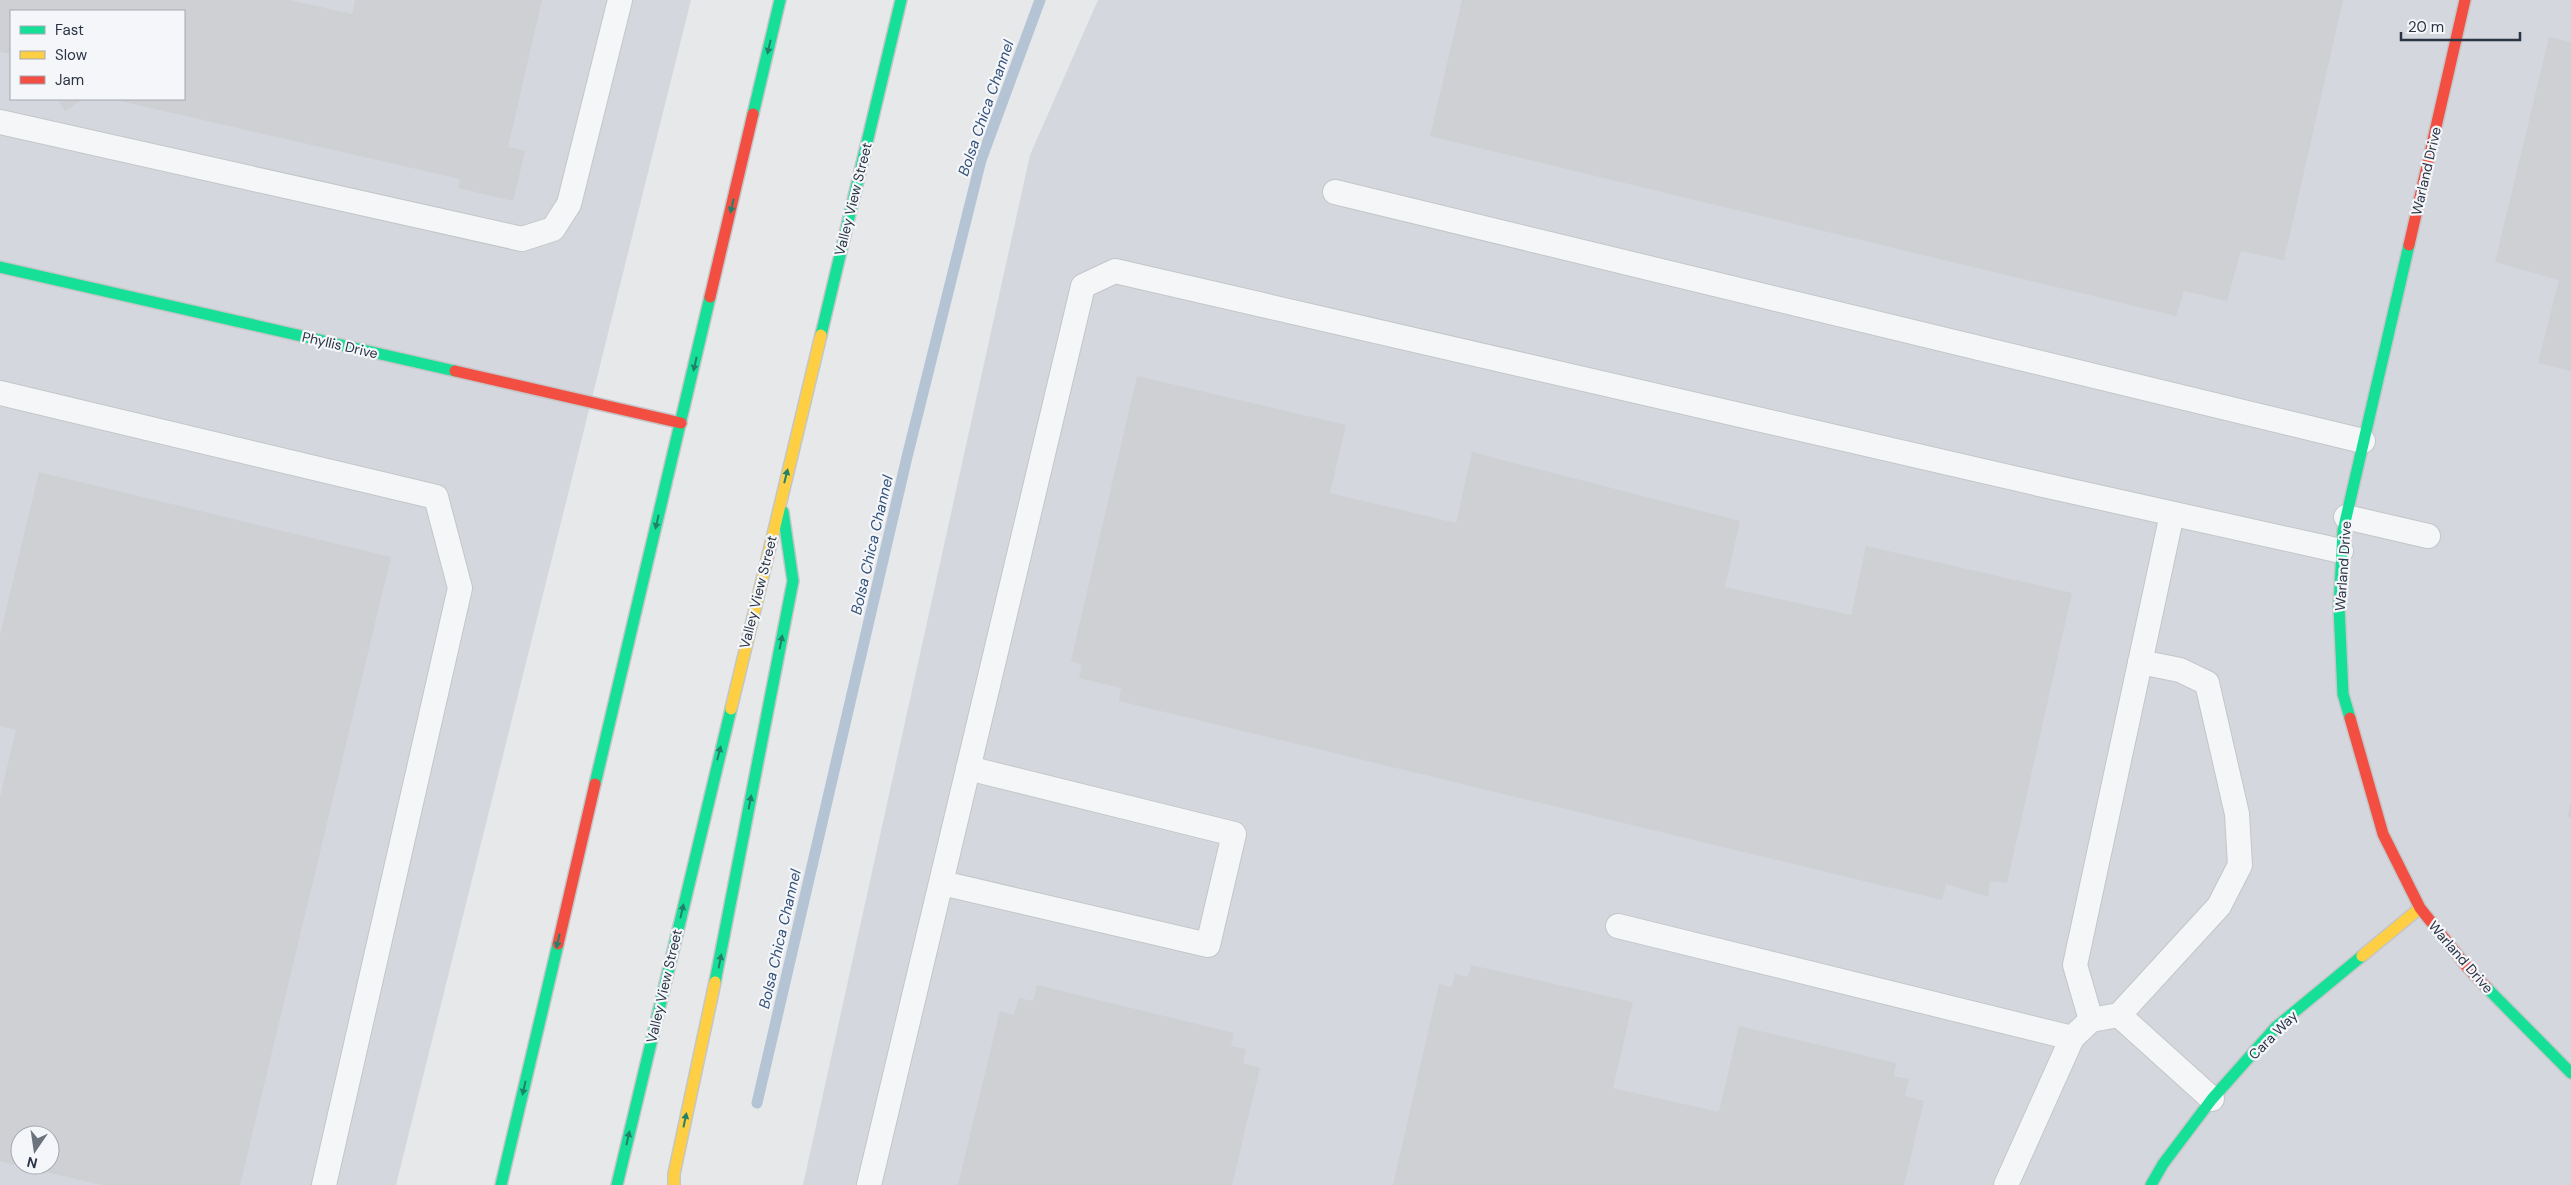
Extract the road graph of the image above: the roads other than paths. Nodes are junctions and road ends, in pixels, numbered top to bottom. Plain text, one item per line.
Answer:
1 (620, 0) edge
2 (780, 0) edge
3 (901, 0) edge
4 (2465, 0) edge
5 (0, 122) edge
6 (1335, 192) dead end
7 (0, 267) edge
8 (0, 393) edge
9 (681, 423) junction
10 (2363, 440) junction
11 (781, 497) junction
12 (2172, 514) junction
13 (2346, 517) junction
14 (2428, 536) dead end
15 (2341, 551) junction
16 (2140, 662) junction
17 (968, 768) junction
18 (942, 883) junction
19 (2420, 908) junction
20 (1618, 926) dead end
21 (2119, 1015) junction
22 (2091, 1020) junction
23 (2072, 1038) junction
24 (2571, 1073) edge
25 (2212, 1099) junction
26 (324, 1185) edge
27 (501, 1185) edge
28 (617, 1185) edge
29 (674, 1185) edge
30 (869, 1185) edge
31 (2006, 1185) edge
32 (2151, 1185) edge

1 - 5 lane
2 -> 9 main road
11 -> 3 main road, Valley View Street
4 - 10 main road, Warland Drive
6 - 10 lane
7 - 9 main road, Phyllis Drive
8 - 26 lane
9 -> 27 main road
10 - 13 main road, Warland Drive
28 -> 11 main road, Valley View Street
29 -> 11 main road
12 - 15 lane
12 - 16 lane
12 - 17 lane
13 - 14 lane
13 - 15 main road, Warland Drive
15 - 19 main road, Warland Drive
16 - 21 lane
16 - 22 lane
17 - 18 lane
17 - 18 lane
18 - 30 lane
19 - 24 main road, Warland Drive
19 - 25 main road, Cara Way
20 - 23 lane
21 - 22 lane
21 - 25 lane
22 - 23 lane
23 - 31 lane
25 - 32 main road, Cara Way

